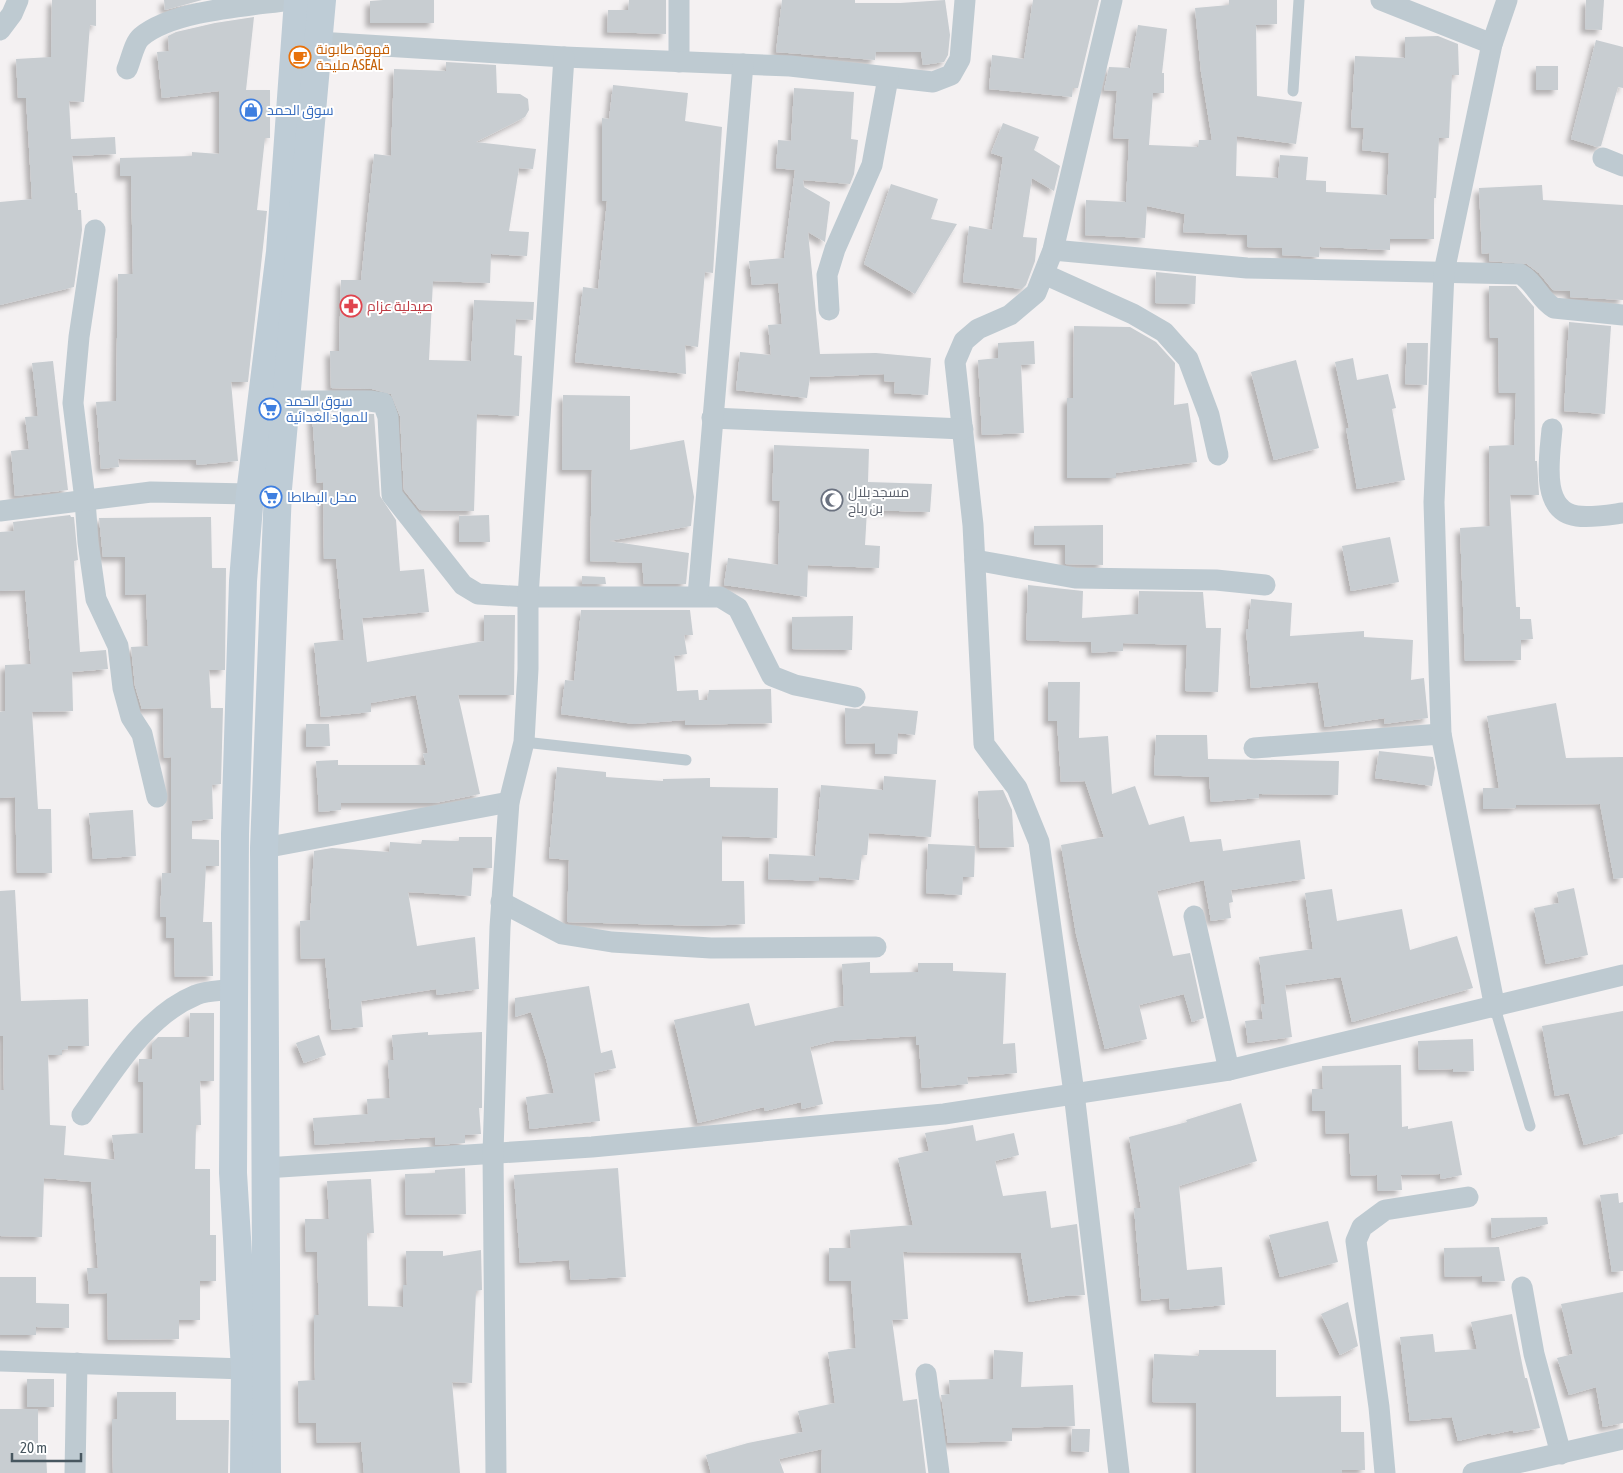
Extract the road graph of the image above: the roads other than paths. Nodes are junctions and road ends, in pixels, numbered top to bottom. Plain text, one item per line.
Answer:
1 (18, 0) edge
2 (290, 0) edge
3 (298, 0) edge
4 (322, 0) edge
5 (679, 0) edge
6 (965, 0) edge
7 (1112, 0) edge
8 (1299, 0) edge
9 (1381, 0) edge
10 (1507, 0) edge
11 (0, 30) edge
12 (318, 42) junction
13 (1492, 44) junction
14 (564, 57) junction
15 (680, 62) junction
16 (743, 64) junction
17 (127, 69) dead end
18 (888, 78) junction
19 (1293, 91) dead end
20 (1603, 158) dead end
21 (1623, 166) edge
22 (95, 230) dead end
23 (1053, 250) junction
24 (1444, 272) junction
25 (1044, 274) junction
26 (829, 310) dead end
27 (1623, 315) edge
28 (285, 401) junction
29 (712, 418) junction
30 (1552, 429) dead end
31 (963, 430) junction
32 (1218, 455) dead end
33 (250, 494) junction
34 (85, 500) junction
35 (0, 511) edge
36 (1623, 513) edge
37 (975, 560) junction
38 (1265, 584) dead end
39 (698, 596) junction
40 (528, 597) junction
41 (855, 697) dead end
42 (1441, 734) junction
43 (524, 742) junction
44 (1254, 748) dead end
45 (686, 760) dead end
46 (157, 797) dead end
47 (510, 802) junction
48 (264, 848) junction
49 (501, 902) junction
50 (1194, 916) dead end
51 (876, 947) dead end
52 (1623, 975) edge
53 (234, 989) junction
54 (1495, 1008) junction
55 (1229, 1070) junction
56 (1074, 1093) junction
57 (82, 1115) dead end
58 (1530, 1126) dead end
59 (493, 1153) junction
60 (265, 1168) junction
61 (1468, 1197) dead end
62 (1522, 1287) dead end
63 (0, 1361) edge
64 (76, 1363) junction
65 (245, 1369) junction
66 (926, 1374) dead end
67 (1623, 1439) edge
68 (1561, 1454) junction
69 (75, 1473) edge
70 (244, 1473) edge
71 (267, 1473) edge
72 (496, 1473) edge
73 (939, 1473) edge
74 (1119, 1473) edge
75 (1385, 1473) edge
76 (1473, 1473) edge

1 - 11 street
2 - 17 street
3 - 33 main road
4 - 12 main road
5 - 15 street
6 - 18 street
7 - 23 street
8 - 19 lane
9 - 13 street
10 - 13 street
12 - 14 street
12 - 28 main road
13 - 24 street
14 - 15 street
14 - 40 street
15 - 16 street
16 - 18 street
16 - 29 street
18 - 26 street
20 - 21 street
22 - 34 street
23 - 24 street
23 - 25 street
24 - 27 street
24 - 42 street
25 - 31 street
25 - 32 street
28 - 40 street
28 - 48 main road
29 - 31 street
29 - 39 street
30 - 36 street
31 - 37 street
33 - 34 street
33 - 53 main road
34 - 35 street
34 - 46 street
37 - 38 street
37 - 56 street
39 - 40 street
39 - 41 street
40 - 43 street
42 - 44 street
42 - 54 street
43 - 45 lane
43 - 47 street
47 - 48 street
47 - 49 street
48 - 60 main road
49 - 51 street
49 - 59 street
50 - 55 street
52 - 54 street
53 - 57 street
53 - 65 main road
54 - 55 street
54 - 58 lane
55 - 56 street
56 - 59 street
56 - 74 street
59 - 60 street
59 - 72 street
60 - 71 main road
61 - 75 street
62 - 68 street
63 - 64 street
64 - 65 street
64 - 69 street
65 - 70 main road
66 - 73 street
67 - 68 street
68 - 76 street

